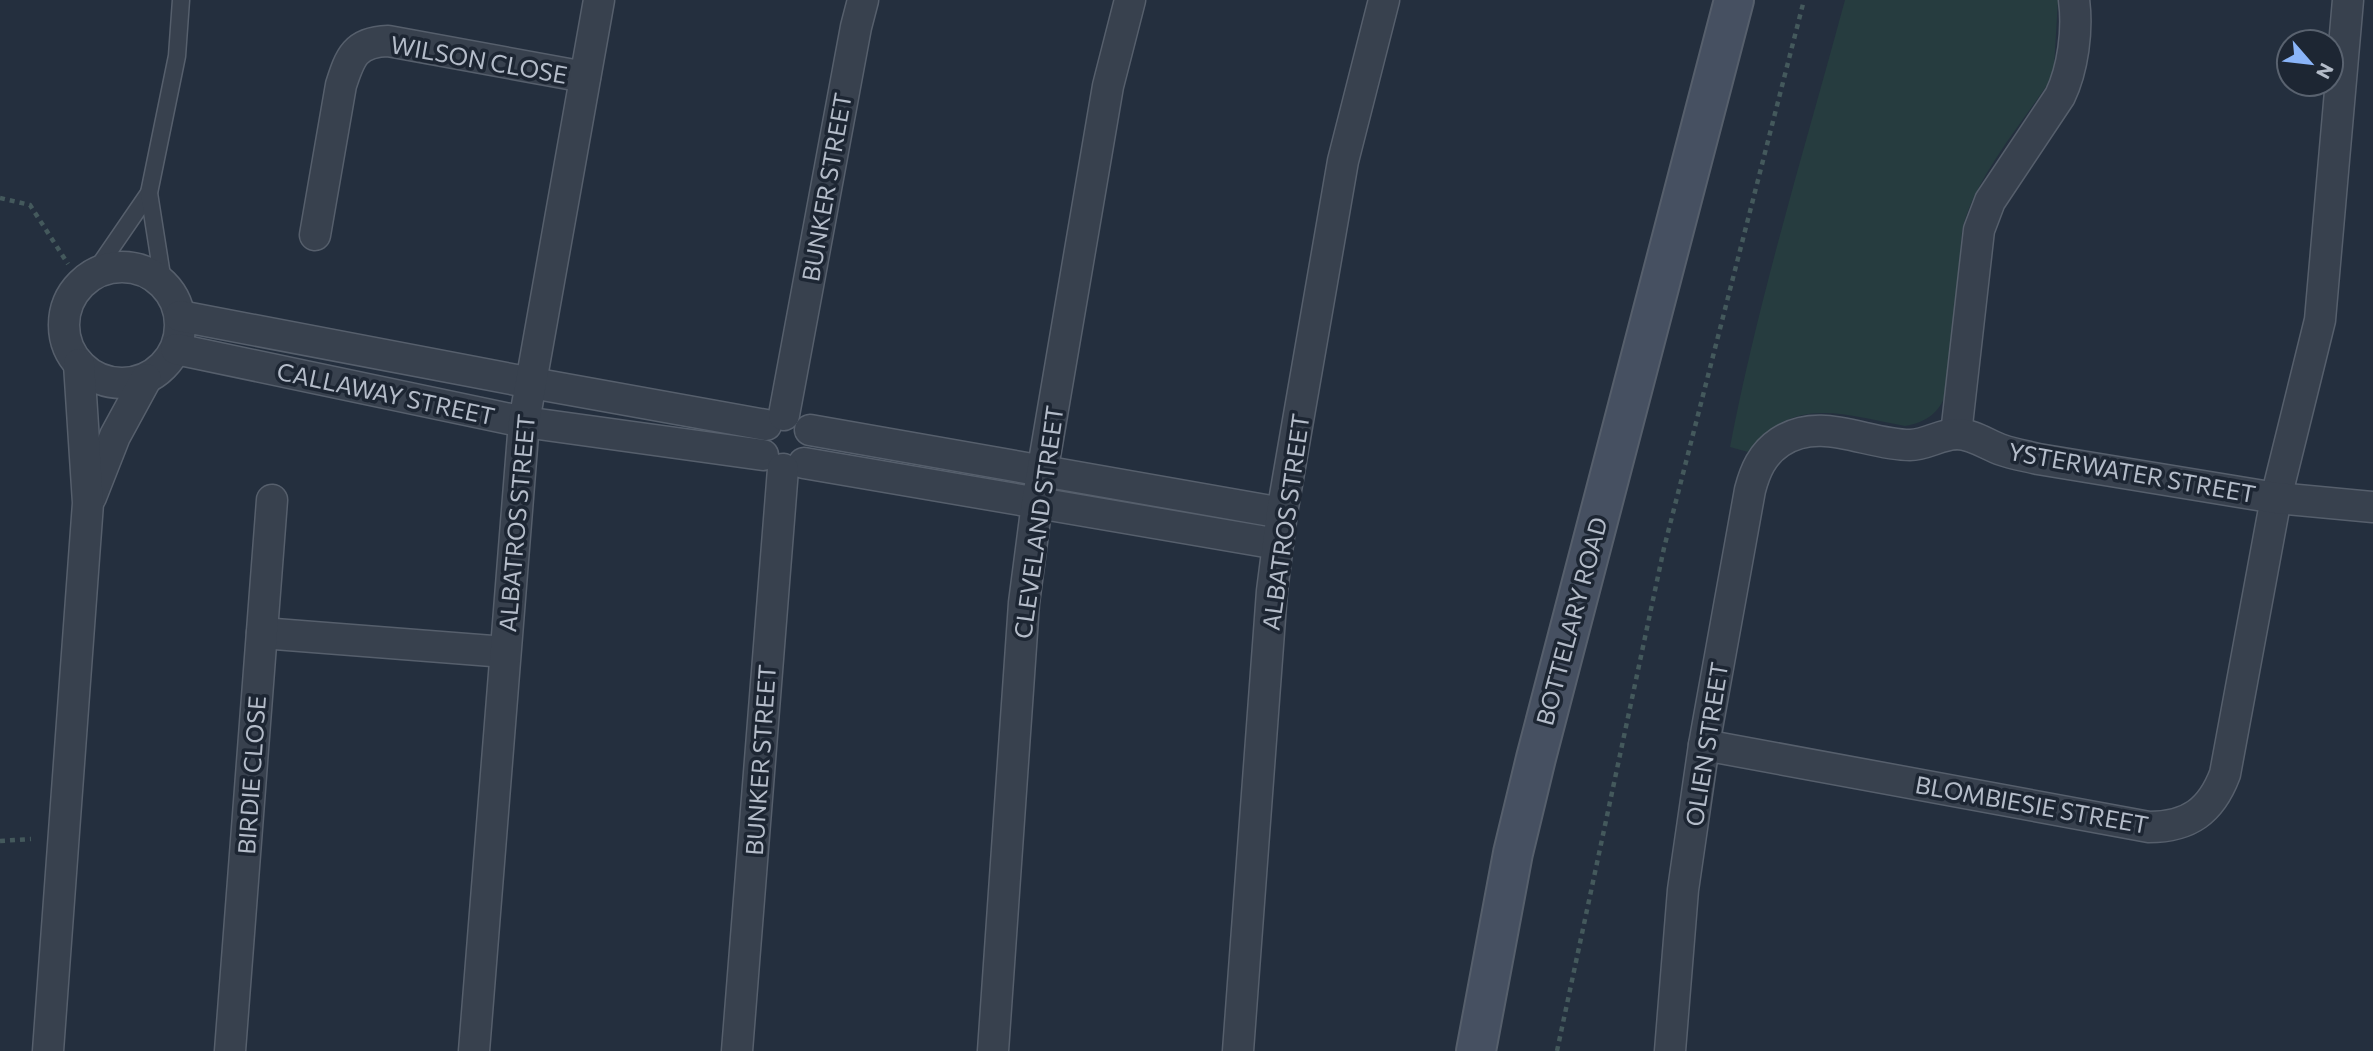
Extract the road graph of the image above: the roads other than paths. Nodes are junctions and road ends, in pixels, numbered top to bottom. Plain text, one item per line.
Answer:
1 (181, 0) edge
2 (599, 0) edge
3 (863, 0) edge
4 (1130, 0) edge
5 (1384, 0) edge
6 (1707, 0) edge
7 (1734, 0) edge
8 (2074, 0) edge
9 (2348, 0) edge
10 (585, 77) junction
11 (149, 193) junction
12 (1682, 194) junction
13 (315, 235) dead end
14 (86, 280) junction
15 (163, 282) junction
16 (180, 316) junction
17 (176, 349) junction
18 (79, 364) junction
19 (146, 379) junction
20 (532, 383) junction
21 (775, 420) junction
22 (524, 422) junction
23 (810, 430) junction
24 (1956, 433) junction
25 (783, 462) junction
26 (1043, 470) junction
27 (2276, 498) junction
28 (272, 500) dead end
29 (88, 503) junction
30 (1037, 503) junction
31 (2373, 507) edge
32 (1282, 513) junction
33 (1278, 544) junction
34 (262, 633) junction
35 (505, 652) junction
36 (1704, 745) junction
37 (48, 1051) edge
38 (230, 1051) edge
39 (474, 1051) edge
40 (737, 1051) edge
41 (993, 1051) edge
42 (1237, 1051) edge
43 (1476, 1051) edge
44 (1670, 1051) edge

1 - 11 lane
2 - 10 street, ALBATROS STREET
3 - 21 street, BUNKER STREET
4 - 26 street, CLEVELAND STREET
5 - 32 street, ALBATROS STREET
6 - 12 main road, BOTTELARY ROAD
7 - 12 main road, BOTTELARY ROAD
8 - 24 street
9 - 27 street, BLOMBIESIE STREET
10 - 13 street, WILSON CLOSE
10 - 20 street, ALBATROS STREET
11 - 14 lane
11 - 15 lane
12 - 43 main road, BOTTELARY ROAD
14 - 15 street
14 - 18 street
15 - 16 street
16 - 17 street
16 - 20 street, CALLAWAY STREET
17 - 19 street
17 - 22 street, CALLAWAY STREET
18 - 19 street
18 - 29 street
19 - 29 street
20 - 21 street, CALLAWAY STREET
20 - 22 street, ALBATROS STREET
21 - 23 street
21 - 25 street
22 - 25 street, CALLAWAY STREET
22 - 35 street, ALBATROS STREET
23 - 25 street
23 - 26 street
24 - 27 street, YSTERWATER STREET
24 - 36 street, OLIEN STREET
25 - 30 street, CALLAWAY STREET
25 - 40 street, BUNKER STREET
26 - 30 street, CLEVELAND STREET
26 - 32 street
27 - 31 street, YSTERWATER STREET
27 - 36 street, BLOMBIESIE STREET
28 - 34 street, BIRDIE CLOSE
29 - 37 street
30 - 33 street, CALLAWAY STREET
30 - 41 street, CLEVELAND STREET
32 - 33 street, ALBATROS STREET
33 - 42 street, ALBATROS STREET
34 - 35 street
34 - 38 street, BIRDIE CLOSE
35 - 39 street, ALBATROS STREET
36 - 44 street, OLIEN STREET

